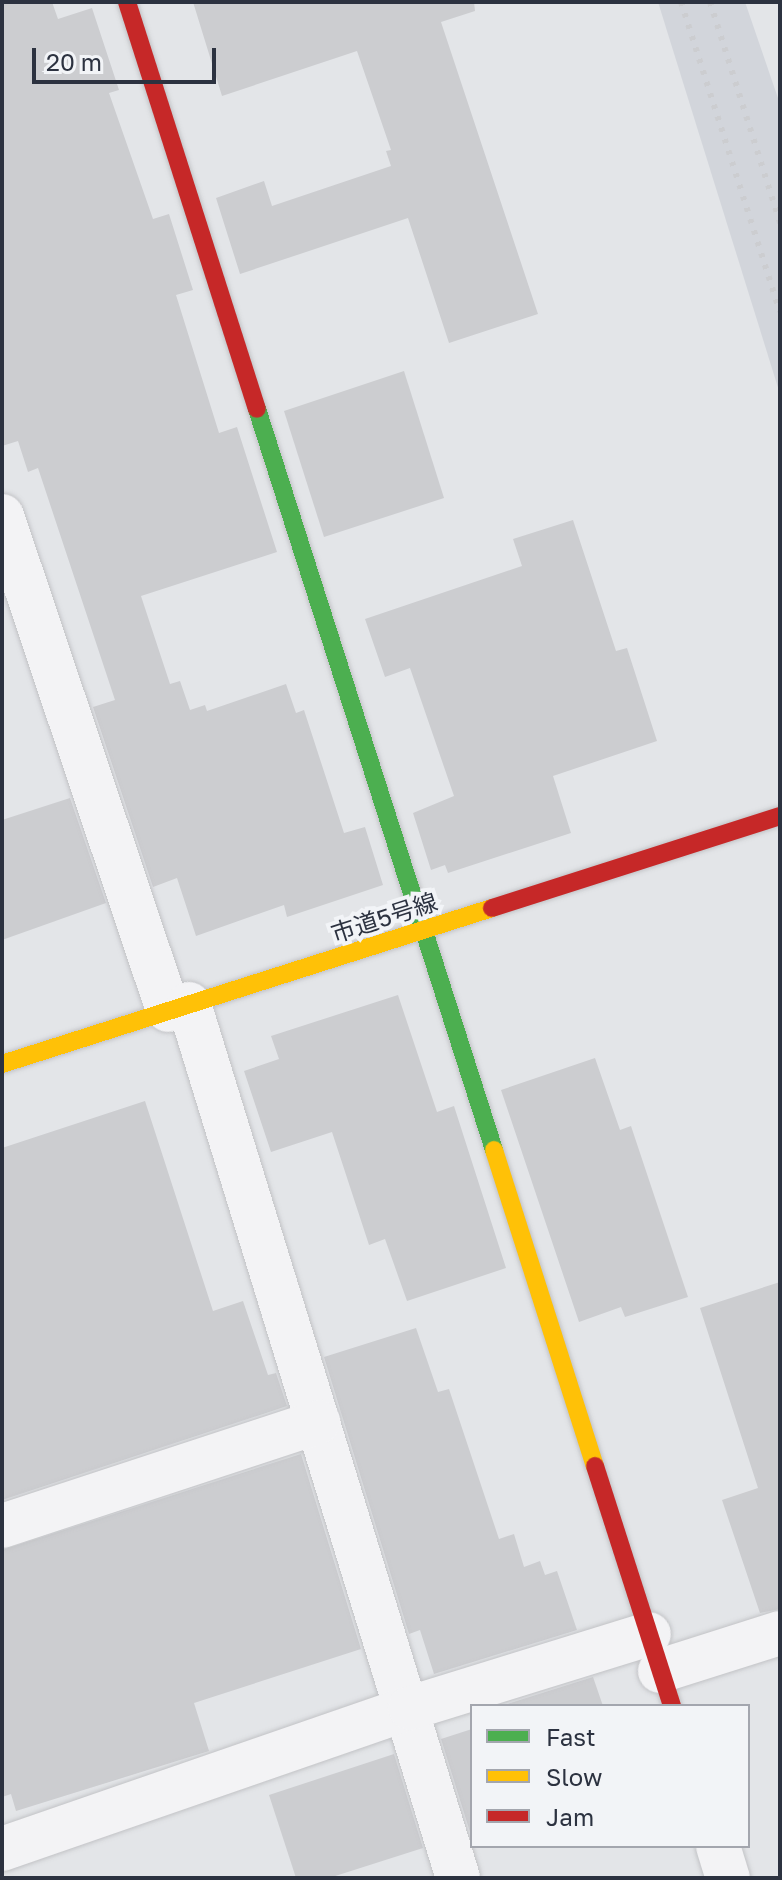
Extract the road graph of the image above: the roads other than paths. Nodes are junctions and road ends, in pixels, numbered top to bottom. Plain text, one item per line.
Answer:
1 (127, 2) edge
2 (2, 516) edge
3 (780, 816) edge
4 (425, 929) junction
5 (179, 1007) junction
6 (2, 1064) edge
7 (318, 1422) junction
8 (2, 1526) edge
9 (780, 1633) edge
10 (660, 1670) edge
11 (410, 1708) junction
12 (719, 1848) edge
13 (2, 1849) edge
14 (458, 1878) edge
15 (728, 1878) edge

1 - 4 street
2 - 5 street
3 - 4 street, 市道5号線
4 - 5 street, 市道5号線
4 - 10 street
5 - 6 street, 市道5号線
5 - 7 street
7 - 8 street
7 - 11 street
9 - 10 street
10 - 11 street
11 - 13 street
11 - 14 street
12 - 15 street

